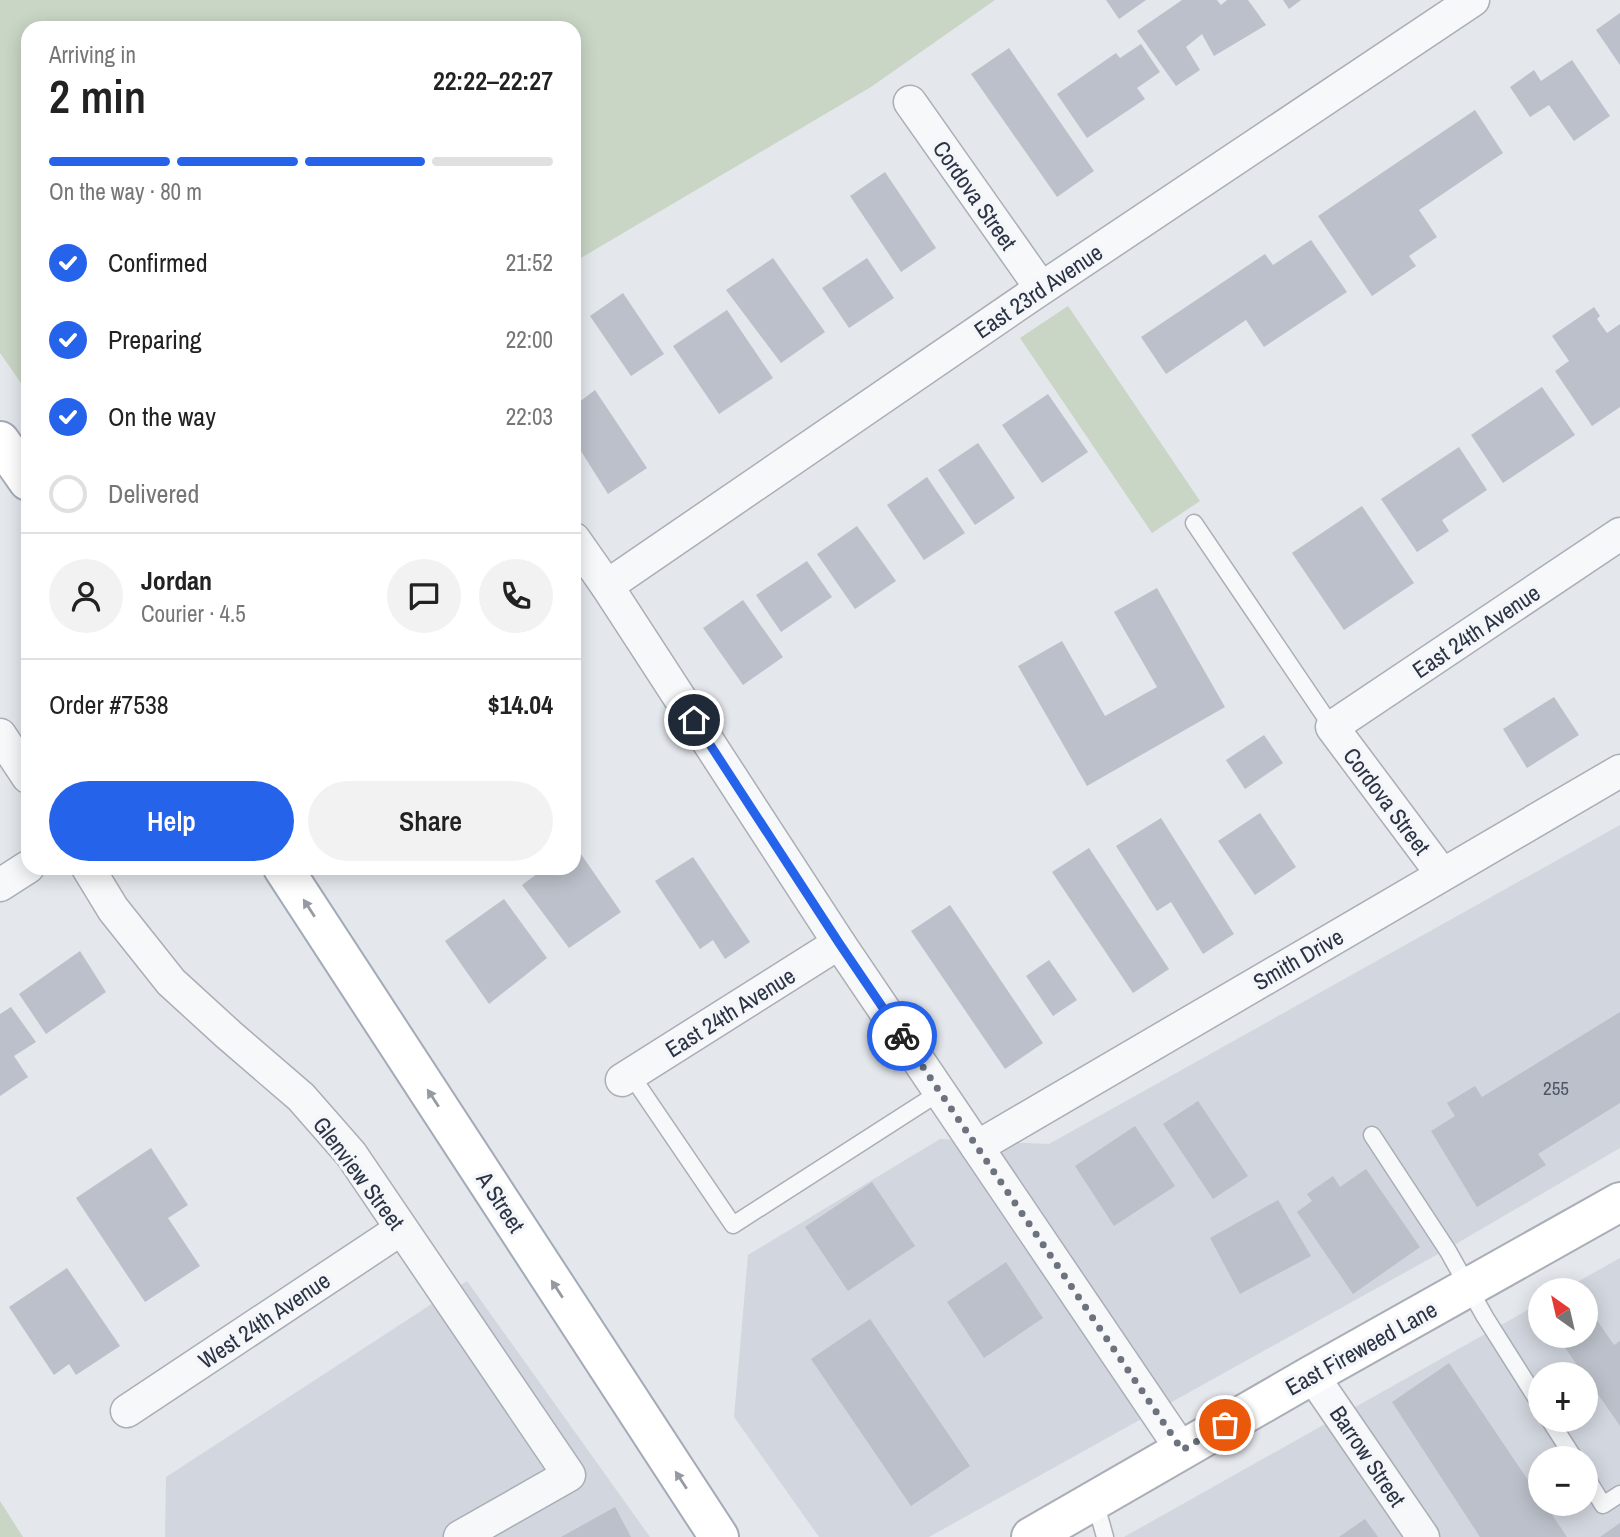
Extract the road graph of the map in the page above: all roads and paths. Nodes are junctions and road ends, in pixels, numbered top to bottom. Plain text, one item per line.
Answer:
1 (1473, 0) edge
2 (910, 102) dead end
3 (1041, 288) junction
4 (0, 441) edge
5 (21, 471) edge
6 (1194, 523) dead end
7 (1620, 534) edge
8 (581, 549) edge
9 (607, 586) junction
10 (1332, 727) junction
11 (0, 735) edge
12 (21, 767) edge
13 (1620, 771) edge
14 (21, 872) edge
15 (1442, 874) junction
16 (92, 875) edge
17 (289, 875) edge
18 (0, 885) edge
19 (839, 943) junction
20 (626, 1078) joint
21 (940, 1092) junction
22 (1372, 1135) dead end
23 (977, 1147) junction
24 (1620, 1202) edge
25 (401, 1229) junction
26 (1468, 1287) junction
27 (1312, 1375) junction
28 (1528, 1384) edge
29 (127, 1411) dead end
30 (1182, 1450) junction
31 (1620, 1494) edge
32 (1598, 1497) edge
33 (1095, 1500) junction
34 (1043, 1534) edge
35 (460, 1537) edge
36 (719, 1537) edge
37 (1105, 1537) edge
38 (1423, 1537) edge

1 - 3 street, East 23rd Avenue
2 - 3 street, Cordova Street
3 - 9 street, East 23rd Avenue
4 - 5 main road
6 - 10 lane
7 - 10 street, East 24th Avenue
8 - 9 street
9 - 19 street
10 - 15 street, Cordova Street
11 - 12 street
13 - 15 street, Smith Drive
14 - 18 street
15 - 23 street, Smith Drive
16 - 25 street, Glenview Street
36 -> 17 main road, A Street
19 - 20 street, East 24th Avenue
19 - 21 street
20 - 21 lane
21 - 23 street
22 - 26 lane
23 - 30 street
24 - 26 main road, East Fireweed Lane
25 - 29 street, West 24th Avenue
25 - 35 street, Glenview Street
26 - 27 main road, East Fireweed Lane
26 - 28 lane
27 - 30 main road, East Fireweed Lane
27 - 38 street, Barrow Street
30 - 33 main road, East Fireweed Lane
31 - 32 lane
33 - 34 main road, East Fireweed Lane
33 - 37 lane

